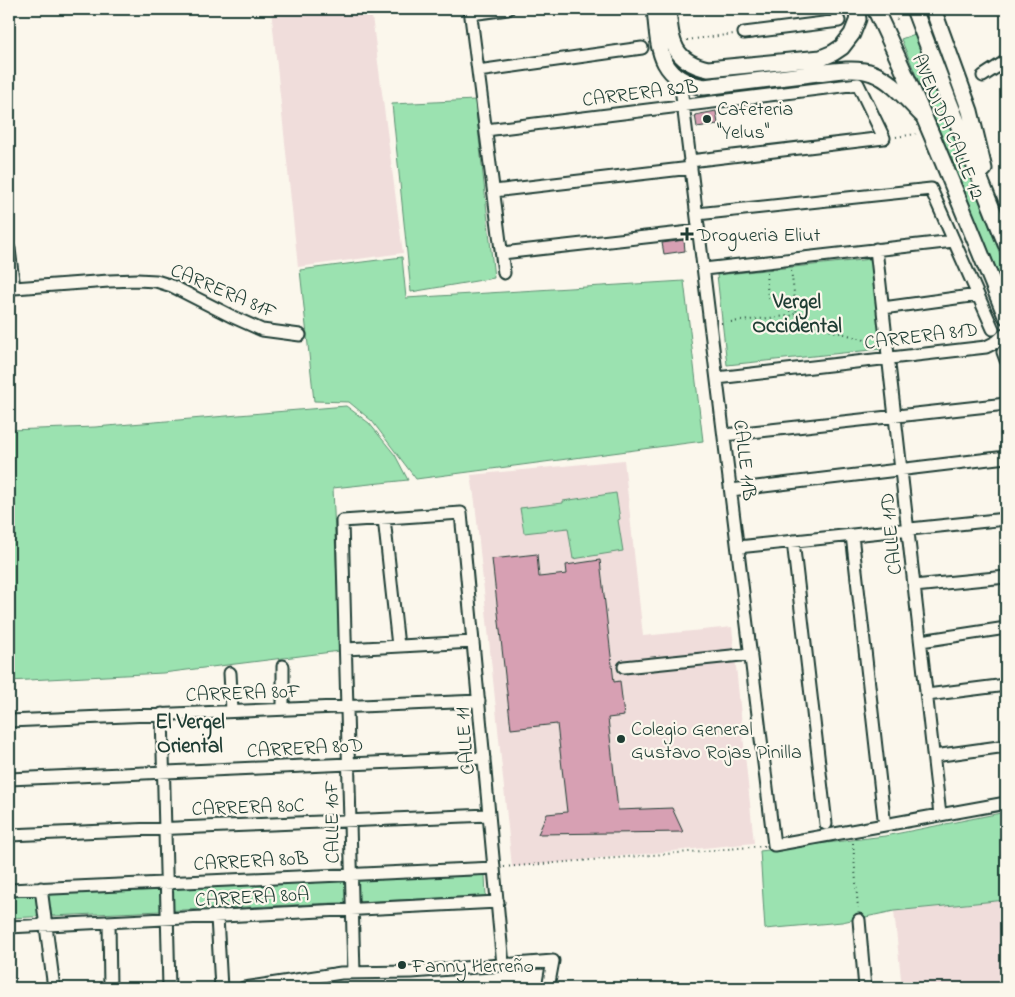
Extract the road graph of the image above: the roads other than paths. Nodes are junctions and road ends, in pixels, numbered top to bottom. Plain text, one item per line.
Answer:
1 (508, 9) edge
2 (655, 9) edge
3 (668, 9) edge
4 (834, 9) edge
5 (856, 9) edge
6 (875, 9) edge
7 (914, 9) edge
8 (933, 9) edge
9 (470, 11) edge
10 (744, 33) road end
11 (642, 48) dead end
12 (1006, 61) edge
13 (478, 71) junction
14 (983, 76) dead end
15 (680, 79) junction
16 (684, 106) junction
17 (922, 115) junction
18 (486, 130) junction
19 (691, 164) junction
20 (494, 191) junction
21 (697, 214) junction
22 (998, 224) junction
23 (699, 231) junction
24 (954, 241) junction
25 (1006, 244) edge
26 (9, 249) edge
27 (876, 250) junction
28 (502, 253) junction
29 (704, 269) junction
30 (504, 273) dead end
31 (978, 295) junction
32 (883, 308) junction
33 (1006, 316) edge
34 (993, 329) dead end
35 (1006, 333) edge
36 (300, 335) dead end
37 (889, 358) junction
38 (717, 378) junction
39 (1006, 404) edge
40 (895, 416) junction
41 (724, 435) junction
42 (1006, 457) edge
43 (901, 470) junction
44 (731, 490) junction
45 (384, 518) junction
46 (1006, 519) edge
47 (908, 529) junction
48 (852, 535) junction
49 (793, 541) junction
50 (738, 546) junction
51 (1006, 577) edge
52 (914, 586) junction
53 (1006, 628) edge
54 (921, 641) junction
55 (473, 642) junction
56 (398, 646) junction
57 (346, 649) junction
58 (751, 654) junction
59 (283, 666) dead end
60 (624, 667) dead end
61 (230, 673) dead end
62 (1006, 685) edge
63 (927, 695) junction
64 (479, 701) junction
65 (347, 707) junction
66 (283, 709) junction
67 (232, 711) junction
68 (162, 714) junction
69 (9, 721) edge
70 (1006, 746) edge
71 (934, 756) junction
72 (484, 758) junction
73 (349, 764) junction
74 (163, 772) junction
75 (9, 779) edge
76 (1006, 803) edge
77 (489, 815) junction
78 (940, 815) junction
79 (884, 818) dead end
80 (350, 821) junction
81 (826, 824) dead end
82 (165, 828) junction
83 (9, 835) edge
84 (494, 868) junction
85 (352, 874) junction
86 (166, 883) junction
87 (41, 888) junction
88 (9, 890) edge
89 (498, 902) junction
90 (352, 910) junction
91 (217, 917) junction
92 (167, 919) junction
93 (859, 920) road end
94 (109, 922) junction
95 (46, 926) junction
96 (9, 928) edge
97 (504, 965) junction
98 (354, 973) junction
99 (54, 988) edge
100 (110, 988) edge
101 (169, 988) edge
102 (221, 988) edge
103 (244, 988) edge
104 (548, 988) edge
105 (865, 988) edge

1 - 9 street
2 - 15 main road
3 - 5 main road
4 - 10 street
6 - 17 main road, AVENIDA CALLE 12
7 - 22 main road, AVENIDA CALLE 12
8 - 22 main road
9 - 13 street
11 - 13 street
12 - 14 street
13 - 18 street
15 - 16 street, CALLE 11B
15 - 17 main road
16 - 18 street, CARRERA 82B
16 - 19 street, CALLE 11B
16 - 19 street, CARRERA 82B
17 - 33 main road, AVENIDA CALLE 12
18 - 20 street
19 - 20 street
19 - 21 street, CALLE 11B
20 - 28 street
21 - 23 street, CALLE 11B
21 - 24 street
22 - 25 main road, AVENIDA CALLE 12
23 - 28 street
23 - 29 street, CALLE 11B
24 - 27 street
24 - 31 street
26 - 36 street, CARRERA 81F
27 - 29 street
27 - 32 street, CALLE 11D
28 - 30 street
29 - 38 street, CALLE 11B
31 - 32 street
31 - 34 street
32 - 37 street, CALLE 11D
35 - 37 street, CARRERA 81D
37 - 38 street, CARRERA 81D
37 - 40 street, CALLE 11D
38 - 41 street, CALLE 11B
39 - 40 street
40 - 41 street
40 - 43 street, CALLE 11D
41 - 44 street, CALLE 11B
42 - 43 street
43 - 44 street
43 - 47 street, CALLE 11D
44 - 50 street, CALLE 11B
45 - 55 street, CALLE 11
45 - 56 street
45 - 57 street, CALLE 10F
46 - 47 street
47 - 48 street
47 - 52 street, CALLE 11D
48 - 49 street
48 - 79 street
49 - 50 street
49 - 81 street
50 - 58 street, CALLE 11B
51 - 52 street
52 - 54 street, CALLE 11D
53 - 54 street
54 - 63 street, CALLE 11D
55 - 56 street
55 - 64 street, CALLE 11
56 - 57 street
57 - 65 street, CALLE 10F
58 - 60 street
58 - 78 street, CALLE 11B
59 - 66 street
61 - 67 street
62 - 63 street
63 - 71 street, CALLE 11D
64 - 65 street, CARRERA 80F
64 - 72 street, CALLE 11
65 - 66 street, CARRERA 80F
65 - 73 street, CALLE 10F
66 - 67 street, CARRERA 80F
67 - 68 street, CARRERA 80F
68 - 69 street, CARRERA 80F
68 - 74 street
70 - 71 street
71 - 78 street, CALLE 11D
72 - 73 street, CARRERA 80D
72 - 77 street, CALLE 11
73 - 74 street, CARRERA 80D
73 - 80 street, CALLE 10F
74 - 75 street, CARRERA 80D
74 - 82 street
76 - 78 street
77 - 80 street, CARRERA 80C
77 - 84 street, CALLE 11
80 - 82 street, CARRERA 80C
80 - 85 street, CALLE 10F
82 - 83 street, CARRERA 80C
82 - 86 street
84 - 85 street, CARRERA 80B
84 - 89 street, CALLE 11
85 - 86 street, CARRERA 80B
85 - 90 street, CALLE 10F
86 - 87 street, CARRERA 80B
86 - 92 street
87 - 88 street, CARRERA 80B
87 - 95 street
89 - 90 street, CARRERA 80A
89 - 97 street, CALLE 11
90 - 91 street, CARRERA 80A
90 - 98 street, CALLE 10F
91 - 92 street, CARRERA 80A
91 - 102 street
92 - 94 street, CARRERA 80A
92 - 101 street
93 - 105 street
94 - 95 street, CARRERA 80A
94 - 100 street
95 - 96 street, CARRERA 80A
95 - 99 street
97 - 98 street
97 - 104 street
98 - 103 street

